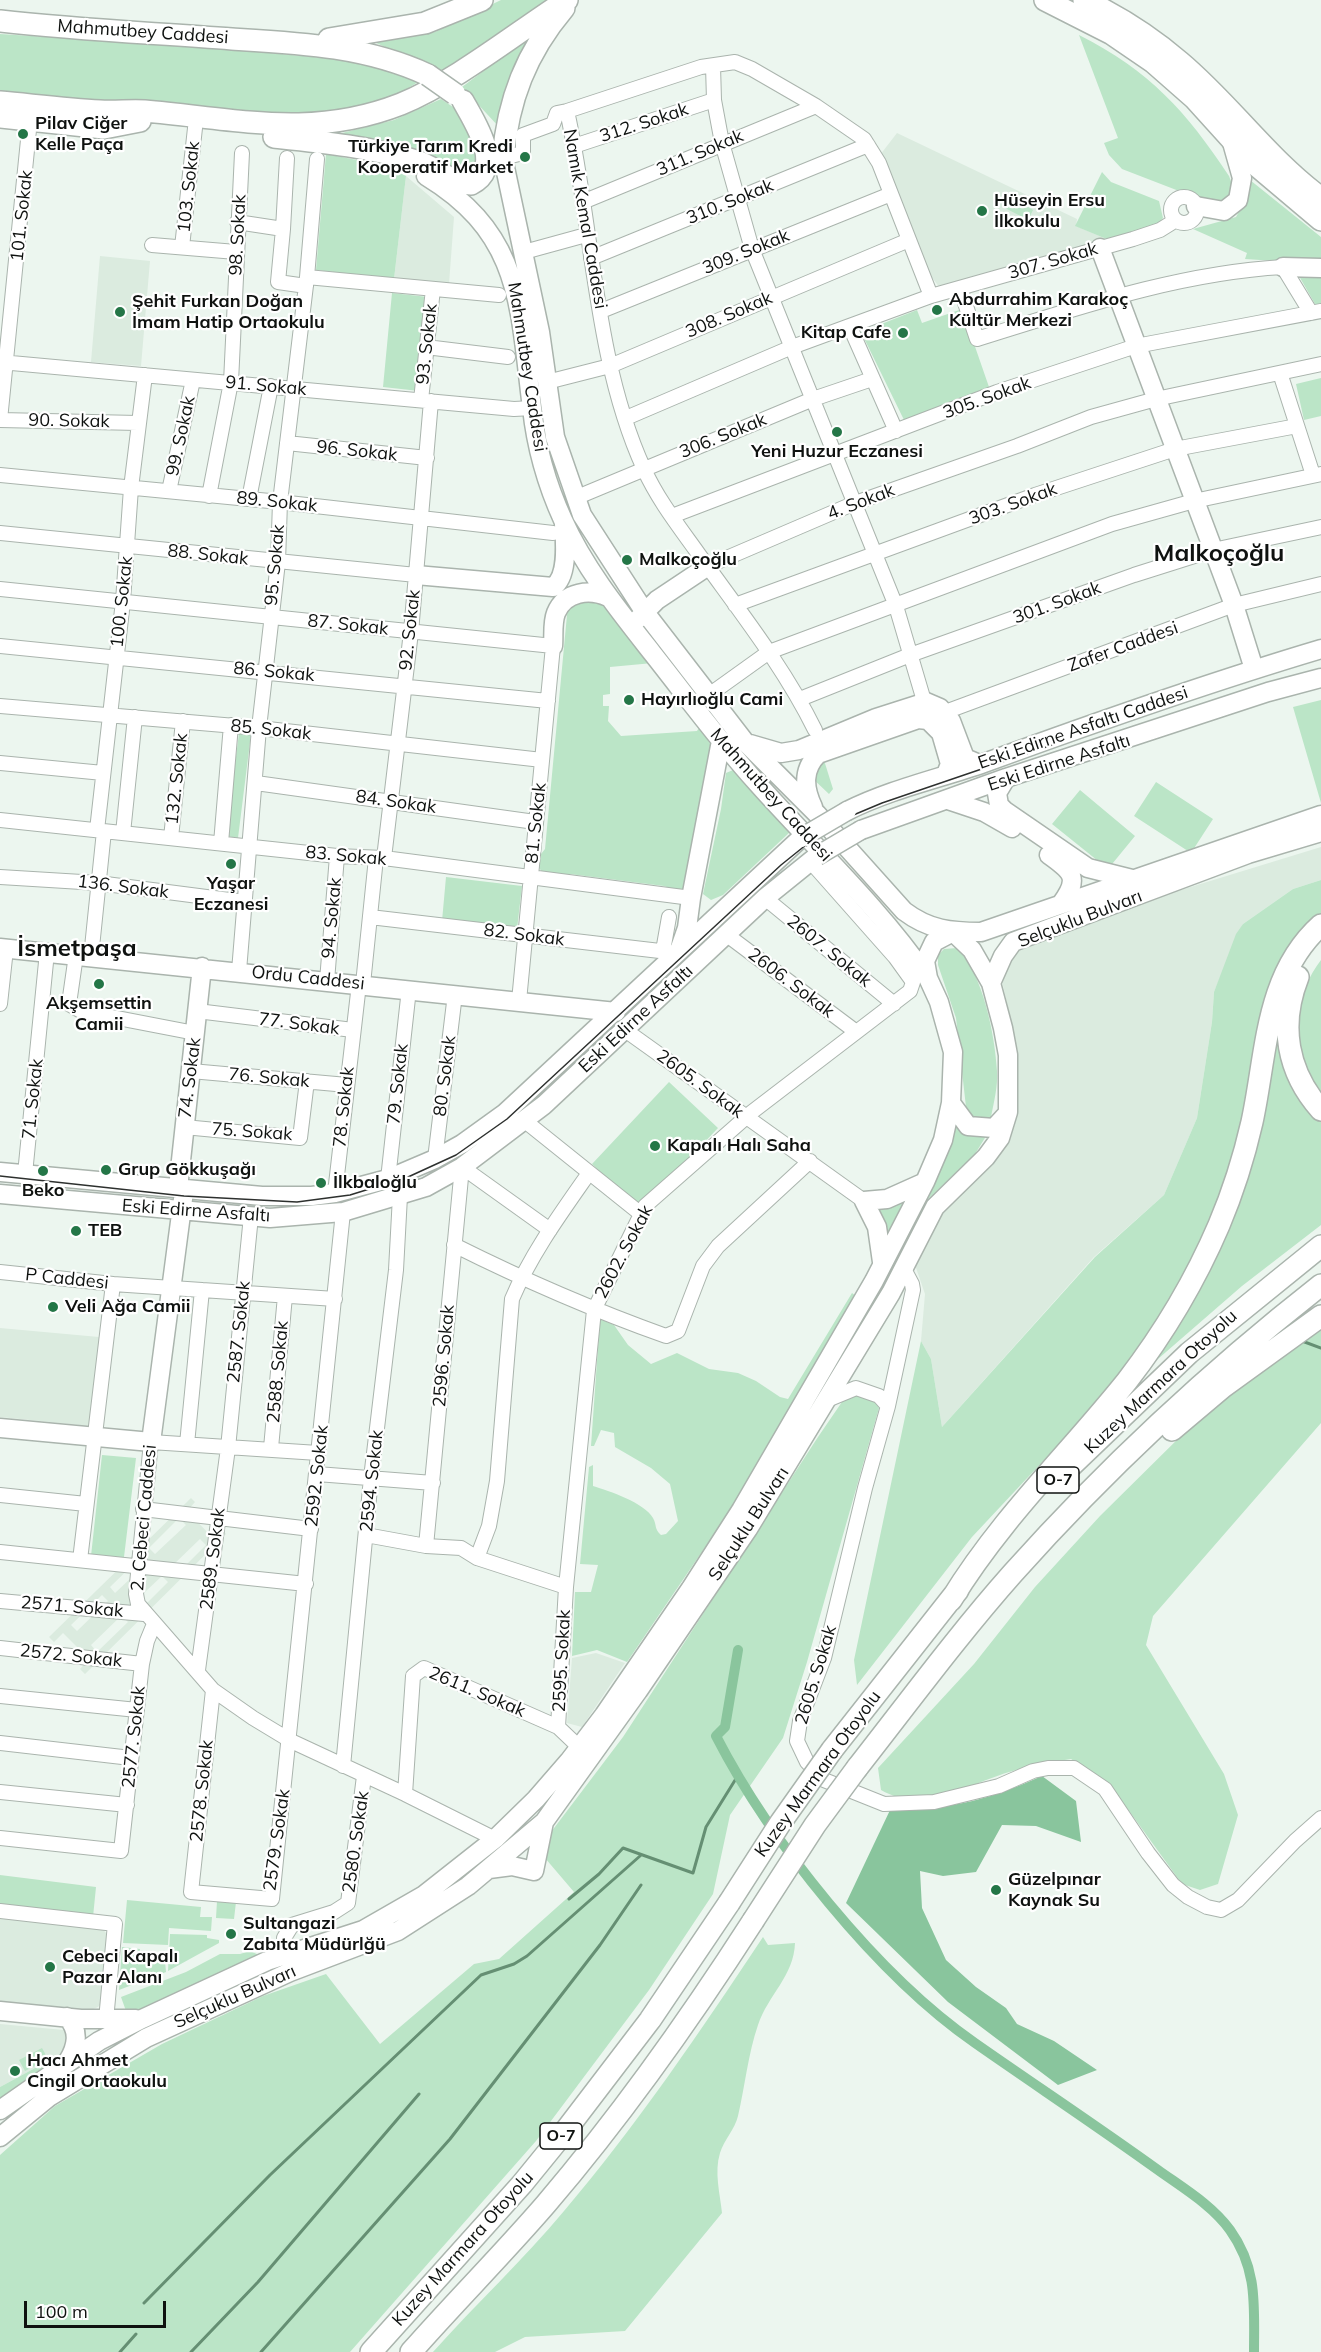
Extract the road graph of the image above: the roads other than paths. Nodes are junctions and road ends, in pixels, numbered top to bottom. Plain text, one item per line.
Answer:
1 (482, 0) edge
2 (569, 0) edge
3 (1045, 0) edge
4 (1084, 0) edge
5 (458, 7) edge
6 (0, 21) edge
7 (29, 24) junction
8 (0, 25) edge
9 (286, 43) junction
10 (713, 66) junction
11 (459, 98) junction
12 (714, 100) junction
13 (0, 102) edge
14 (816, 106) junction
15 (101, 111) junction
16 (567, 111) junction
17 (0, 117) edge
18 (221, 119) junction
19 (30, 120) junction
20 (140, 121) junction
21 (195, 128) junction
22 (1231, 139) junction
23 (722, 143) junction
24 (868, 145) junction
25 (574, 147) junction
26 (242, 153) dead end
27 (382, 153) junction
28 (287, 158) dead end
29 (503, 158) junction
30 (317, 159) dead end
31 (891, 194) junction
32 (1321, 198) edge
33 (736, 200) junction
34 (585, 201) junction
35 (1196, 206) junction
36 (1176, 220) junction
37 (1321, 220) edge
38 (237, 222) junction
39 (283, 229) junction
40 (586, 235) junction
41 (909, 240) junction
42 (152, 245) dead end
43 (182, 247) junction
44 (1100, 248) junction
45 (752, 249) junction
46 (236, 252) junction
47 (524, 252) junction
48 (591, 258) junction
49 (1283, 267) junction
50 (1321, 268) edge
51 (306, 281) junction
52 (960, 288) junction
53 (434, 289) junction
54 (499, 295) dead end
55 (772, 296) junction
56 (931, 296) junction
57 (1117, 296) junction
58 (601, 311) junction
59 (1316, 312) edge
60 (850, 327) junction
61 (1136, 346) junction
62 (426, 347) junction
63 (792, 347) junction
64 (508, 357) dead end
65 (3, 362) edge
66 (1321, 364) edge
67 (610, 366) junction
68 (1280, 373) junction
69 (145, 375) junction
70 (872, 379) junction
71 (193, 380) junction
72 (231, 382) junction
73 (547, 382) junction
74 (271, 386) junction
75 (294, 387) junction
76 (813, 399) junction
77 (1156, 399) junction
78 (426, 401) junction
79 (532, 408) junction
80 (626, 418) junction
81 (0, 420) edge
82 (138, 423) junction
83 (1297, 426) junction
84 (896, 431) junction
85 (287, 443) junction
86 (1175, 449) junction
87 (835, 453) junction
88 (426, 458) junction
89 (643, 468) junction
90 (0, 475) edge
91 (1317, 475) edge
92 (130, 488) junction
93 (169, 491) junction
94 (209, 496) junction
95 (575, 498) junction
96 (249, 499) junction
97 (1194, 501) junction
98 (280, 502) junction
99 (855, 503) junction
100 (672, 516) junction
101 (421, 518) junction
102 (1321, 527) edge
103 (559, 528) junction
104 (0, 533) edge
105 (128, 547) junction
106 (1213, 550) junction
107 (876, 555) junction
108 (278, 562) junction
109 (708, 566) junction
110 (416, 576) junction
111 (1321, 584) edge
112 (0, 589) edge
113 (608, 597) junction
114 (123, 601) junction
115 (1234, 605) junction
116 (735, 606) junction
117 (896, 606) junction
118 (644, 611) junction
119 (271, 618) junction
120 (411, 632) junction
121 (636, 633) junction
122 (0, 646) edge
123 (553, 646) junction
124 (1321, 649) edge
125 (769, 652) junction
126 (910, 656) junction
127 (117, 659) junction
128 (1254, 669) junction
129 (266, 671) junction
130 (1321, 678) edge
131 (404, 686) junction
132 (709, 695) junction
133 (800, 699) junction
134 (548, 701) junction
135 (0, 706) edge
136 (932, 711) junction
137 (110, 714) junction
138 (135, 717) junction
139 (183, 721) junction
140 (231, 725) junction
141 (259, 728) junction
142 (815, 730) dead end
143 (721, 741) junction
144 (745, 742) junction
145 (397, 743) junction
146 (542, 760) junction
147 (0, 763) edge
148 (979, 764) junction
149 (103, 774) junction
150 (946, 774) junction
151 (1006, 778) junction
152 (256, 783) junction
153 (390, 800) junction
154 (948, 800) junction
155 (847, 811) joint
156 (817, 814) junction
157 (1321, 815) edge
158 (0, 819) edge
159 (535, 822) junction
160 (100, 830) junction
161 (1321, 832) edge
162 (123, 833) junction
163 (171, 838) junction
164 (221, 843) junction
165 (250, 847) junction
166 (337, 856) junction
167 (380, 858) junction
168 (813, 859) junction
169 (0, 877) edge
170 (530, 877) junction
171 (1131, 879) junction
172 (98, 883) junction
173 (691, 898) junction
174 (765, 898) junction
175 (245, 902) junction
176 (1061, 904) junction
177 (370, 917) junction
178 (669, 917) dead end
179 (1321, 925) edge
180 (952, 932) junction
181 (727, 935) junction
182 (524, 936) junction
183 (1321, 943) edge
184 (3, 948) edge
185 (47, 952) junction
186 (670, 952) junction
187 (83, 956) junction
188 (202, 967) junction
189 (239, 971) junction
190 (928, 978) junction
191 (327, 981) junction
192 (361, 984) junction
193 (991, 984) junction
194 (409, 989) junction
195 (455, 994) junction
196 (519, 1001) junction
197 (0, 1004) edge
198 (894, 1004) junction
199 (616, 1012) junction
200 (197, 1020) junction
201 (353, 1030) junction
202 (625, 1030) junction
203 (855, 1031) junction
204 (192, 1071) junction
205 (307, 1081) junction
206 (347, 1085) junction
207 (951, 1103) junction
208 (1321, 1110) edge
209 (1008, 1112) junction
210 (746, 1117) junction
211 (525, 1121) junction
212 (184, 1127) junction
213 (435, 1159) junction
214 (810, 1161) junction
215 (462, 1167) junction
216 (0, 1172) edge
217 (589, 1173) junction
218 (25, 1174) junction
219 (388, 1179) junction
220 (925, 1182) junction
221 (181, 1189) junction
222 (335, 1193) junction
223 (0, 1194) edge
224 (400, 1196) junction
225 (864, 1201) junction
226 (178, 1211) junction
227 (344, 1212) junction
228 (641, 1214) junction
229 (251, 1216) junction
230 (550, 1230) junction
231 (454, 1245) junction
232 (1321, 1246) edge
233 (882, 1265) junction
234 (904, 1269) junction
235 (0, 1272) edge
236 (520, 1279) junction
237 (113, 1284) junction
238 (1321, 1285) edge
239 (171, 1288) junction
240 (202, 1290) junction
241 (243, 1293) junction
242 (285, 1296) junction
243 (334, 1299) junction
244 (594, 1310) junction
245 (1321, 1316) edge
246 (826, 1401) junction
247 (888, 1406) junction
248 (0, 1428) edge
249 (95, 1438) junction
250 (151, 1442) junction
251 (187, 1444) junction
252 (228, 1448) junction
253 (271, 1448) junction
254 (318, 1453) junction
255 (317, 1474) junction
256 (371, 1478) junction
257 (433, 1483) junction
258 (0, 1495) edge
259 (86, 1504) junction
260 (143, 1509) junction
261 (217, 1517) junction
262 (311, 1528) junction
263 (366, 1535) junction
264 (426, 1545) junction
265 (0, 1552) edge
266 (477, 1558) junction
267 (80, 1560) junction
268 (138, 1565) junction
269 (211, 1573) junction
270 (1012, 1575) junction
271 (306, 1584) junction
272 (566, 1587) junction
273 (951, 1599) junction
274 (0, 1601) edge
275 (144, 1614) junction
276 (154, 1624) junction
277 (0, 1648) edge
278 (142, 1664) junction
279 (198, 1670) junction
280 (213, 1690) junction
281 (0, 1696) edge
282 (137, 1710) junction
283 (558, 1727) junction
284 (291, 1741) junction
285 (0, 1743) edge
286 (579, 1747) junction
287 (131, 1758) junction
288 (343, 1766) junction
289 (364, 1776) junction
290 (0, 1792) edge
291 (405, 1794) junction
292 (127, 1805) junction
293 (1321, 1818) edge
294 (544, 1821) junction
295 (0, 1838) edge
296 (495, 1839) junction
297 (488, 1869) junction
298 (192, 1892) joint
299 (0, 1911) edge
300 (284, 1938) dead end
301 (0, 2011) edge
302 (74, 2018) junction
303 (142, 2019) junction
304 (106, 2020) junction
305 (99, 2041) junction
306 (68, 2061) junction
307 (49, 2097) junction
308 (0, 2110) edge
309 (0, 2137) edge
310 (371, 2352) edge
311 (411, 2352) edge

1 - 5 highway
2 - 18 highway
2 - 29 highway
3 - 22 highway
4 - 32 highway
5 - 9 highway
6 - 7 highway, Mahmutbey Caddesi
7 - 8 highway
7 - 9 highway, Mahmutbey Caddesi
9 - 11 highway, bridge
10 - 12 street
10 - 14 street, Namık Kemal Caddesi
10 - 16 street, Namık Kemal Caddesi
11 - 27 highway
11 - 29 highway
12 - 23 street
12 - 25 street, 312. Sokak
13 - 15 highway
14 - 23 street, 311. Sokak
14 - 24 street, Namık Kemal Caddesi
15 - 18 highway
15 - 20 highway
16 - 25 street, Namık Kemal Caddesi
16 - 29 street
17 - 19 highway
18 - 21 highway
19 - 20 highway
19 - 65 street, 101. Sokak
20 - 21 highway
21 - 27 highway
21 - 43 street, 103. Sokak
22 - 35 main road
22 - 37 highway
23 - 33 street
23 - 34 street, 311. Sokak
24 - 31 street, Namık Kemal Caddesi
24 - 33 street, 310. Sokak
25 - 34 street, Namık Kemal Caddesi
26 - 38 street, 98. Sokak
27 - 79 main road, Mahmutbey Caddesi
28 - 39 street
29 - 47 main road, Mahmutbey Caddesi
30 - 51 street, 95. Sokak
31 - 41 street, Namık Kemal Caddesi
31 - 45 street, 309. Sokak
33 - 45 street
33 - 48 street, 310. Sokak
34 - 40 street, Namık Kemal Caddesi
35 - 36 street
35 - 36 street
36 - 44 street, 307. Sokak
38 - 39 street
38 - 46 street, 98. Sokak
39 - 51 street
40 - 47 street
40 - 48 street, Namık Kemal Caddesi
41 - 55 street, 308. Sokak
41 - 56 street, Namık Kemal Caddesi
42 - 43 street
43 - 46 street
44 - 52 street, 307. Sokak
44 - 57 main road
45 - 55 street
45 - 58 street, 309. Sokak
46 - 72 street, 98. Sokak
47 - 73 main road, Mahmutbey Caddesi
48 - 58 street, Namık Kemal Caddesi
49 - 50 main road
49 - 57 street
49 - 59 street
51 - 53 street
51 - 75 street, 95. Sokak
52 - 56 street, 307. Sokak
52 - 57 street
53 - 54 street
53 - 62 street, 93. Sokak
55 - 63 street
55 - 67 street, 308. Sokak
56 - 60 street, 307. Sokak
57 - 61 main road
58 - 67 street, Namık Kemal Caddesi
59 - 61 street, 305. Sokak
60 - 63 street, 307. Sokak
60 - 70 street
61 - 77 main road
61 - 84 street, 305. Sokak
62 - 64 street
62 - 78 street, 93. Sokak
63 - 76 street
63 - 80 street, 307. Sokak
65 - 69 street, 91. Sokak
65 - 81 street, 101. Sokak
66 - 68 street, 4. Sokak
67 - 73 street, 308. Sokak
67 - 80 street, Namık Kemal Caddesi
68 - 77 street, 4. Sokak
68 - 83 street
69 - 71 street, 91. Sokak
69 - 82 street, 100. Sokak
70 - 76 street, 306. Sokak
70 - 84 street
71 - 72 street, 91. Sokak
71 - 93 street, 99. Sokak
72 - 74 street, 91. Sokak
72 - 94 street, 98. Sokak
73 - 95 main road, Mahmutbey Caddesi
74 - 75 street, 91. Sokak
74 - 96 street
75 - 78 street, 91. Sokak
75 - 85 street, 95. Sokak
76 - 87 street
76 - 89 street, 306. Sokak
77 - 86 main road
77 - 99 street, 4. Sokak
78 - 79 street, 91. Sokak
78 - 88 street, 92. Sokak
79 - 103 main road, Mahmutbey Caddesi
80 - 89 street, Namık Kemal Caddesi
81 - 82 street, 90. Sokak
82 - 92 street, 100. Sokak
83 - 86 street, 303. Sokak
83 - 91 street
84 - 87 street, 305. Sokak
85 - 88 street, 96. Sokak
85 - 98 street, 95. Sokak
86 - 97 main road
86 - 107 street, 303. Sokak
87 - 99 street
87 - 100 street, 305. Sokak
88 - 101 street, 92. Sokak
89 - 95 street, 306. Sokak
89 - 100 street, Namık Kemal Caddesi
90 - 92 street, 89. Sokak
91 - 97 street
92 - 93 street, 89. Sokak
92 - 105 street, 100. Sokak
93 - 94 street, 89. Sokak
94 - 96 street, 89. Sokak
95 - 118 main road, Mahmutbey Caddesi
96 - 98 street, 89. Sokak
97 - 106 main road
97 - 117 street
98 - 101 street, 89. Sokak
98 - 108 street, 95. Sokak
99 - 107 street
99 - 109 street, 4. Sokak
100 - 109 street, Namık Kemal Caddesi
101 - 103 street, 89. Sokak
101 - 110 street, 92. Sokak
102 - 106 street, 301. Sokak
103 - 110 main road
103 - 113 main road, Mahmutbey Caddesi
104 - 105 street, 88. Sokak
105 - 108 street, 88. Sokak
105 - 114 street, 100. Sokak
106 - 115 main road
106 - 126 street, 301. Sokak
107 - 116 street, 303. Sokak
107 - 117 street
108 - 110 street, 88. Sokak
108 - 119 street, 95. Sokak
109 - 116 street, Namık Kemal Caddesi
109 - 118 main road
110 - 120 street, 92. Sokak
111 - 115 street, Zafer Caddesi
112 - 114 street, 87. Sokak
113 - 121 main road, Mahmutbey Caddesi
113 - 123 main road
114 - 119 street, 87. Sokak
114 - 127 street, 100. Sokak
115 - 128 main road
115 - 136 street, Zafer Caddesi
116 - 125 street, Namık Kemal Caddesi
117 - 125 street
117 - 126 street
118 - 121 main road
118 - 132 main road, Mahmutbey Caddesi
119 - 120 street, 87. Sokak
119 - 129 street, 95. Sokak
120 - 123 street, 87. Sokak
120 - 131 street, 92. Sokak
121 - 143 main road, Mahmutbey Caddesi
122 - 127 street, 86. Sokak
123 - 134 street, 81. Sokak
124 - 128 main road, Eski Edirne Asfaltı Caddesi
125 - 132 street
125 - 133 street, Namık Kemal Caddesi
126 - 133 street, 301. Sokak
126 - 136 street
127 - 129 street, 86. Sokak
127 - 137 street, 100. Sokak
128 - 148 main road, Eski Edirne Asfaltı Caddesi
129 - 131 street, 86. Sokak
129 - 141 street, 95. Sokak
130 - 151 main road, Eski Edirne Asfaltı
131 - 134 street, 86. Sokak
131 - 145 street, 92. Sokak
132 - 144 main road, Mahmutbey Caddesi
133 - 142 street, Namık Kemal Caddesi
134 - 146 street, 81. Sokak
135 - 137 street, 85. Sokak
136 - 144 main road
136 - 148 main road
136 - 150 main road
136 - 156 main road
137 - 138 street, 85. Sokak
137 - 149 street, 100. Sokak
138 - 139 street, 85. Sokak
138 - 162 street
139 - 140 street, 85. Sokak
139 - 163 street, 132. Sokak
140 - 141 street, 85. Sokak
140 - 164 street
141 - 145 street, 85. Sokak
141 - 152 street, 95. Sokak
143 - 173 main road
143 - 190 main road, Mahmutbey Caddesi
144 - 156 main road, Mahmutbey Caddesi
145 - 146 street, 85. Sokak
145 - 153 street, 92. Sokak
146 - 159 street, 81. Sokak
147 - 149 street
148 - 150 main road, Eski Edirne Asfaltı Caddesi
149 - 160 street, 100. Sokak
150 - 155 main road, Eski Edirne Asfaltı Caddesi
151 - 154 main road, Eski Edirne Asfaltı
151 - 171 main road
152 - 153 street, 84. Sokak
152 - 165 street, 95. Sokak
153 - 159 street, 84. Sokak
153 - 167 street, 92. Sokak
154 - 168 main road, Eski Edirne Asfaltı, bridge
154 - 176 main road
155 - 186 main road, Eski Edirne Asfaltı, bridge
156 - 180 main road, Mahmutbey Caddesi
157 - 171 main road, Selçuklu Bulvarı
158 - 160 street, 83. Sokak
159 - 170 street, 81. Sokak
160 - 162 street, 83. Sokak
160 - 172 street, 100. Sokak
161 - 193 main road, Selçuklu Bulvarı
162 - 163 street, 83. Sokak
163 - 164 street, 83. Sokak
164 - 165 street, 83. Sokak
165 - 166 street, 83. Sokak
165 - 175 street, 95. Sokak
166 - 167 street, 83. Sokak
166 - 191 street, 94. Sokak
167 - 170 street, 83. Sokak
167 - 177 street, 92. Sokak
168 - 174 main road, Eski Edirne Asfaltı
168 - 198 street, 2602. Sokak
169 - 172 street, 136. Sokak
170 - 173 street, 83. Sokak
170 - 182 street, 81. Sokak
171 - 176 main road, Selçuklu Bulvarı
172 - 175 street, 136. Sokak
172 - 187 street, 100. Sokak
173 - 186 main road
174 - 181 main road, Eski Edirne Asfaltı
174 - 198 street, 2607. Sokak
175 - 189 street, 95. Sokak
176 - 180 main road, Selçuklu Bulvarı
177 - 182 street, 82. Sokak
177 - 192 street, 92. Sokak
178 - 186 street
179 - 273 highway
180 - 190 main road
180 - 193 main road
181 - 202 main road, Eski Edirne Asfaltı
181 - 203 street, 2606. Sokak
182 - 186 street, 82. Sokak
182 - 196 street, 81. Sokak
183 - 208 highway
184 - 185 main road, Ordu Caddesi
184 - 197 street
185 - 187 main road, Ordu Caddesi
185 - 218 street, 71. Sokak
186 - 199 main road, Eski Edirne Asfaltı
187 - 188 main road, Ordu Caddesi
187 - 200 street, 77. Sokak
188 - 189 main road, Ordu Caddesi
188 - 200 main road, 74. Sokak
189 - 191 main road, Ordu Caddesi
190 - 207 main road, Selçuklu Bulvarı
191 - 192 main road, Ordu Caddesi
192 - 194 main road, Ordu Caddesi
192 - 201 street, 78. Sokak
193 - 209 main road, Selçuklu Bulvarı
194 - 195 main road, Ordu Caddesi
194 - 219 street, 79. Sokak
195 - 196 main road, Ordu Caddesi
195 - 213 street, 80. Sokak
196 - 199 main road, Ordu Caddesi
198 - 203 street, 2602. Sokak
199 - 213 main road, Eski Edirne Asfaltı
200 - 201 street, 77. Sokak
200 - 204 main road, 74. Sokak
201 - 206 street, 78. Sokak
202 - 210 street, 2605. Sokak
202 - 211 main road, Eski Edirne Asfaltı
203 - 210 street, 2602. Sokak
204 - 205 street, 76. Sokak
204 - 212 main road, 74. Sokak
205 - 206 street, 76. Sokak
205 - 212 street, 75. Sokak
206 - 222 street, 78. Sokak
207 - 209 main road
207 - 220 main road, Selçuklu Bulvarı
209 - 234 main road, Selçuklu Bulvarı
210 - 214 street, 2605. Sokak
210 - 228 street, 2602. Sokak
211 - 215 main road, Eski Edirne Asfaltı
211 - 217 street
212 - 221 main road, 74. Sokak
213 - 219 main road, Eski Edirne Asfaltı
214 - 225 street, 2605. Sokak
214 - 244 street
215 - 224 main road, Eski Edirne Asfaltı
215 - 230 street
215 - 231 street, 2596. Sokak
216 - 218 main road, Eski Edirne Asfaltı
217 - 228 street
217 - 230 street
218 - 221 main road, Eski Edirne Asfaltı
219 - 222 main road, Eski Edirne Asfaltı
220 - 225 main road
220 - 233 main road, Selçuklu Bulvarı
221 - 222 main road, Eski Edirne Asfaltı
221 - 226 main road, 74. Sokak
223 - 226 main road, Eski Edirne Asfaltı
224 - 227 main road, Eski Edirne Asfaltı
224 - 256 street, 2594. Sokak
225 - 233 main road
226 - 229 main road, Eski Edirne Asfaltı
226 - 239 main road, 2. Cebeci Caddesi
227 - 229 main road, Eski Edirne Asfaltı
227 - 243 street, 2592. Sokak
228 - 244 street, 2602. Sokak
229 - 241 street, 2587. Sokak
230 - 236 street
231 - 236 street
231 - 257 street, 2596. Sokak
232 - 273 highway, Kuzey Marmara Otoyolu / O-7
233 - 286 main road, Selçuklu Bulvarı
234 - 246 main road, Selçuklu Bulvarı
234 - 247 street
235 - 237 street, P Caddesi
236 - 244 street
236 - 266 street
237 - 239 street, P Caddesi
237 - 249 street
238 - 270 highway, Kuzey Marmara Otoyolu / O-7
239 - 240 street, P Caddesi
239 - 250 main road, 2. Cebeci Caddesi
240 - 241 street, P Caddesi
240 - 251 street
241 - 242 street, P Caddesi
241 - 252 street, 2587. Sokak
242 - 243 street, P Caddesi
242 - 253 street, 2588. Sokak
243 - 254 street, 2592. Sokak
244 - 272 street, 2602. Sokak
245 - 270 highway
246 - 247 street
246 - 294 main road, Selçuklu Bulvarı
247 - 293 street, 2605. Sokak
248 - 249 main road
249 - 250 main road
249 - 259 street
250 - 251 street
250 - 260 street, 2. Cebeci Caddesi
251 - 252 street
252 - 253 street
252 - 261 street, 2589. Sokak
253 - 254 street
254 - 255 street, 2592. Sokak
255 - 256 street
255 - 262 street, 2592. Sokak
256 - 257 street
256 - 263 street, 2594. Sokak
257 - 264 street, 2596. Sokak
258 - 259 street
259 - 267 street
260 - 261 street
260 - 268 street, 2. Cebeci Caddesi
261 - 262 street
261 - 269 street, 2589. Sokak
262 - 271 street, 2592. Sokak
263 - 264 street, 2595. Sokak
263 - 288 street, 2594. Sokak
264 - 266 street, 2595. Sokak
265 - 267 street
266 - 272 street, 2595. Sokak
267 - 268 street
268 - 269 street
268 - 275 street, 2. Cebeci Caddesi
269 - 271 street
269 - 279 street, 2589. Sokak
270 - 311 highway, Kuzey Marmara Otoyolu / O-7, bridge
271 - 284 street, 2592. Sokak
272 - 283 street, 2595. Sokak
273 - 310 highway, Kuzey Marmara Otoyolu / O-7, bridge
274 - 275 street, 2571. Sokak
275 - 276 street, 2. Cebeci Caddesi
276 - 278 street, 2577. Sokak
276 - 279 street, 2. Cebeci Caddesi
277 - 278 street, 2572. Sokak
278 - 282 street, 2577. Sokak
279 - 280 street, 2. Cebeci Caddesi
280 - 284 street, 2. Cebeci Caddesi
280 - 298 street, 2578. Sokak
281 - 282 street
282 - 287 street, 2577. Sokak
283 - 286 street, 2611. Sokak
283 - 291 street, 2611. Sokak
284 - 288 street, 2. Cebeci Caddesi
284 - 298 street, 2579. Sokak
285 - 287 street
286 - 296 main road, Selçuklu Bulvarı
287 - 292 street, 2577. Sokak
288 - 289 street, 2. Cebeci Caddesi
289 - 291 street, 2. Cebeci Caddesi
289 - 300 street, 2580. Sokak
290 - 292 street
291 - 296 street, 2. Cebeci Caddesi
292 - 295 street, 2577. Sokak
294 - 297 main road, Selçuklu Bulvarı
294 - 297 main road
296 - 303 main road, Selçuklu Bulvarı
297 - 307 main road, Selçuklu Bulvarı
299 - 304 street
301 - 302 main road
302 - 304 main road
302 - 305 main road
302 - 306 main road
303 - 304 main road
303 - 305 main road, Selçuklu Bulvarı
305 - 306 main road, Selçuklu Bulvarı
305 - 307 main road
306 - 308 main road, Selçuklu Bulvarı
307 - 309 main road, Selçuklu Bulvarı

